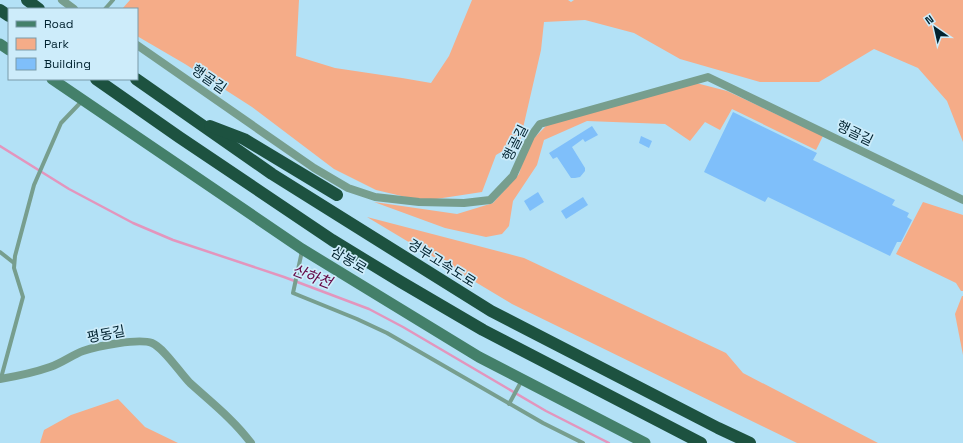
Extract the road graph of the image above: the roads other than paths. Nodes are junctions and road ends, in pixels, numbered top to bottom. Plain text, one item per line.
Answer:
1 (27, 0) edge
2 (62, 0) edge
3 (113, 0) edge
4 (38, 8) edge
5 (73, 8) edge
6 (106, 8) edge
7 (138, 46) edge
8 (53, 80) edge
9 (97, 80) edge
10 (137, 80) edge
11 (83, 100) junction
12 (191, 118) junction
13 (337, 195) dead end
14 (963, 200) edge
15 (302, 249) junction
16 (0, 252) edge
17 (14, 263) junction
18 (1, 379) edge
19 (520, 384) junction
20 (509, 404) junction
21 (251, 443) edge
22 (583, 443) edge
23 (644, 443) edge
24 (701, 443) edge
25 (750, 443) edge

1 - 4 highway
2 - 5 street
3 - 6 lane
7 - 14 street, 행골길
8 - 11 main road, 삼봉로
9 - 24 highway
10 - 12 highway, 경부고속도로
11 - 15 main road, 삼봉로
11 - 17 lane
12 - 13 highway
12 - 25 highway, 경부고속도로
15 - 19 main road, 삼봉로
15 - 20 lane
16 - 17 lane
17 - 18 lane
18 - 21 street, 평동길
19 - 20 lane
19 - 23 main road, 삼봉로
20 - 22 lane

